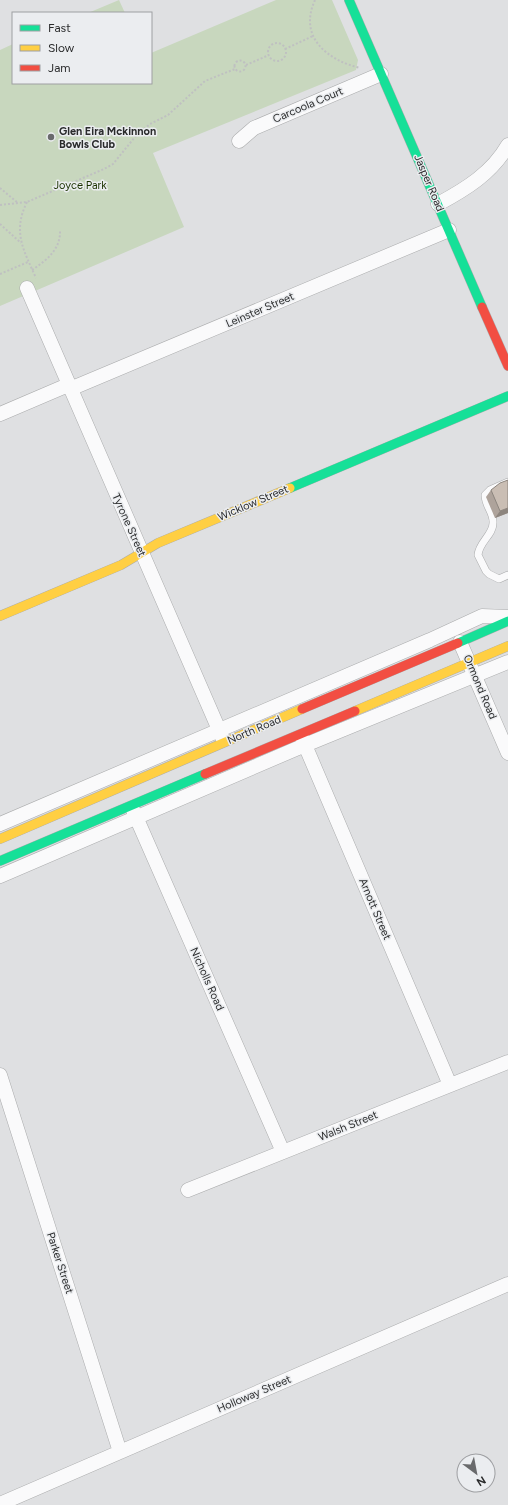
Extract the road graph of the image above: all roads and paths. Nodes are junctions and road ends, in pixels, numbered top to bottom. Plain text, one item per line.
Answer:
1 (315, 0) edge
2 (349, 0) edge
3 (313, 36) junction
4 (285, 49) junction
5 (269, 55) junction
6 (245, 65) junction
7 (234, 69) junction
8 (364, 69) dead end
9 (381, 74) junction
10 (239, 141) dead end
11 (508, 145) edge
12 (0, 188) edge
13 (26, 202) junction
14 (18, 203) junction
15 (438, 204) junction
16 (0, 205) edge
17 (0, 224) edge
18 (60, 230) dead end
19 (449, 230) junction
20 (22, 244) junction
21 (29, 262) junction
22 (32, 270) junction
23 (0, 274) edge
24 (27, 290) joint
25 (508, 366) edge
26 (69, 387) junction
27 (508, 396) edge
28 (0, 414) edge
29 (508, 482) edge
30 (141, 552) junction
31 (508, 575) edge
32 (0, 616) edge
33 (508, 617) edge
34 (508, 621) edge
35 (460, 642) junction
36 (508, 646) edge
37 (470, 662) junction
38 (508, 662) edge
39 (475, 675) junction
40 (222, 736) junction
41 (302, 739) junction
42 (508, 753) edge
43 (233, 761) junction
44 (134, 811) junction
45 (0, 824) edge
46 (0, 838) edge
47 (0, 861) edge
48 (0, 876) edge
49 (508, 1062) edge
50 (0, 1075) edge
51 (450, 1085) junction
52 (283, 1152) junction
53 (188, 1190) dead end
54 (508, 1284) edge
55 (120, 1452) junction
56 (0, 1504) edge

1 - 3 path
2 - 9 main road, Jasper Road
3 - 4 path
3 - 8 path
4 - 5 path
4 - 5 path
5 - 6 path
6 - 7 path
6 - 7 path
7 - 13 path
9 - 10 street, Carcoola Court
9 - 15 main road, Jasper Road
11 - 15 street
12 - 14 path
13 - 14 path
13 - 20 path
14 - 16 path
15 - 19 main road, Jasper Road
17 - 20 path
18 - 22 path
19 - 25 main road, Jasper Road
19 - 26 street, Leinster Street
20 - 21 path
21 - 22 path
21 - 23 path
22 - 24 path
24 - 26 street, Tyrone Street
26 - 28 street, Leinster Street
26 - 30 street, Tyrone Street
27 - 30 main road, Wicklow Street
29 - 31 lane
30 - 32 main road, Wicklow Street
30 - 40 street, Tyrone Street
33 - 40 street, North Road
34 - 35 main road, North Road
35 - 37 street, Ormond Road
35 - 40 main road, North Road
36 - 37 main road, North Road
37 - 39 street, Ormond Road
37 - 41 main road, North Road
38 - 39 street, North Road
39 - 41 street, North Road
39 - 42 street, Ormond Road
40 - 43 street, Tyrone Street
40 - 45 street, North Road
40 - 46 main road, North Road
41 - 43 main road, North Road
41 - 44 street, North Road
41 - 51 street, Arnott Street
43 - 44 main road, North Road
44 - 47 main road, North Road
44 - 48 street, North Road
44 - 52 street, Nicholls Road
49 - 51 street, Walsh Street
50 - 55 street, Parker Street
51 - 52 street, Walsh Street
52 - 53 street, Walsh Street
54 - 55 street, Holloway Street
55 - 56 street, Holloway Street

